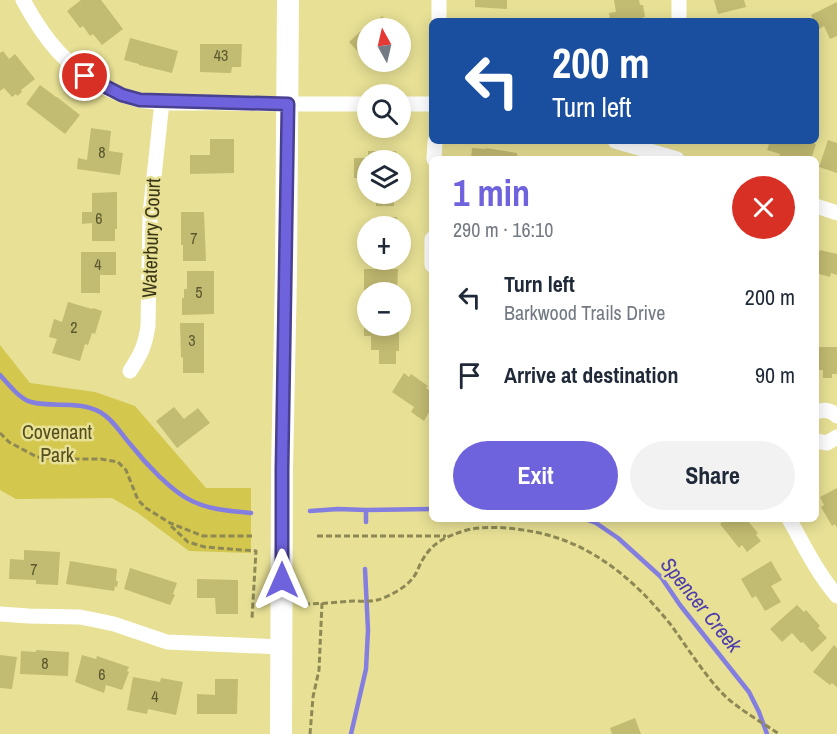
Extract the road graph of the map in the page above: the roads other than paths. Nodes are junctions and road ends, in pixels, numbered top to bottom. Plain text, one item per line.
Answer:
1 (22, 0) edge
2 (288, 0) edge
3 (439, 0) edge
4 (679, 0) edge
5 (439, 18) edge
6 (679, 18) edge
7 (162, 102) junction
8 (288, 104) junction
9 (357, 104) edge
10 (411, 104) edge
11 (429, 104) edge
12 (625, 144) edge
13 (667, 156) edge
14 (819, 207) edge
15 (837, 213) edge
16 (130, 371) dead end
17 (819, 411) edge
18 (837, 416) edge
19 (837, 437) edge
20 (819, 442) edge
21 (791, 522) edge
22 (837, 596) edge
23 (0, 614) edge
24 (282, 647) junction
25 (281, 734) edge

1 - 7 street
2 - 8 main road
3 - 5 street
4 - 6 street
7 - 8 street
7 - 16 street, Waterbury Court
8 - 9 street
8 - 24 main road
10 - 11 street
12 - 13 street
14 - 15 street
17 - 18 street
19 - 20 street
21 - 22 street
23 - 24 street
24 - 25 main road

